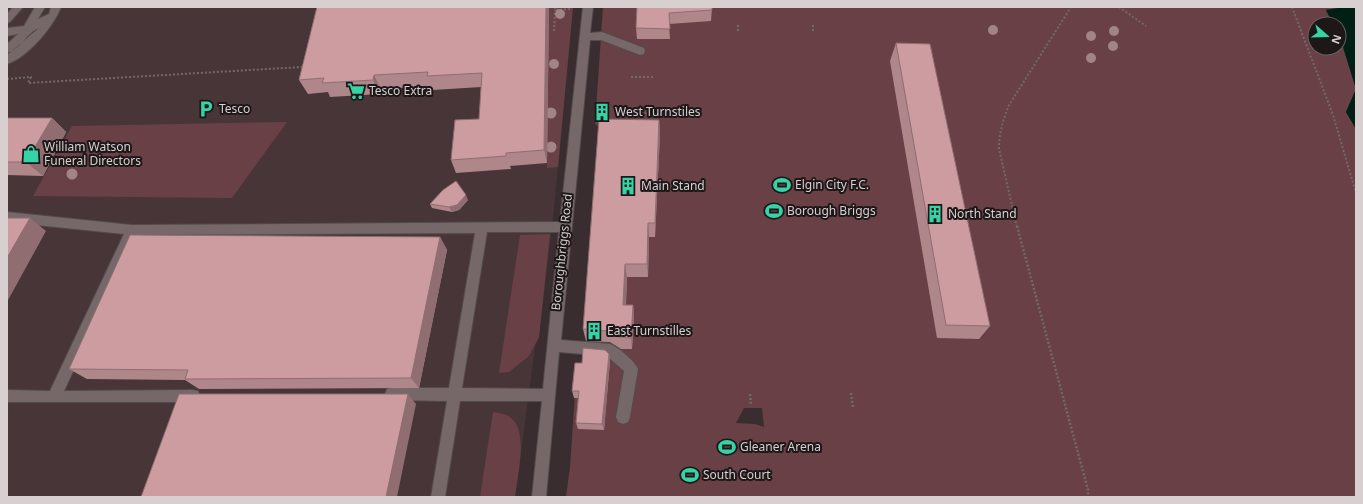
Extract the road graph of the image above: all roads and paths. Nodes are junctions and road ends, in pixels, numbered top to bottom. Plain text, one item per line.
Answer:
1 (18, 7) edge
2 (40, 7) edge
3 (588, 7) edge
4 (1071, 7) edge
5 (1119, 7) edge
6 (1292, 7) edge
7 (56, 8) edge
8 (555, 10) dead end
9 (7, 20) edge
10 (738, 25) dead end
11 (813, 25) dead end
12 (1146, 26) dead end
13 (27, 29) junction
14 (554, 31) dead end
15 (738, 31) dead end
16 (7, 32) edge
17 (813, 32) dead end
18 (584, 37) junction
19 (7, 49) edge
20 (640, 50) dead end
21 (7, 60) edge
22 (302, 67) edge
23 (631, 77) dead end
24 (654, 77) dead end
25 (7, 78) edge
26 (629, 114) dead end
27 (654, 114) dead end
28 (1356, 193) edge
29 (7, 217) edge
30 (482, 227) junction
31 (565, 227) junction
32 (132, 230) junction
33 (553, 345) junction
34 (851, 393) dead end
35 (455, 394) junction
36 (750, 394) dead end
37 (377, 395) edge
38 (548, 395) junction
39 (7, 396) edge
40 (204, 396) edge
41 (54, 397) junction
42 (751, 406) dead end
43 (853, 408) dead end
44 (623, 417) dead end
45 (438, 497) edge
46 (539, 497) edge
47 (1088, 497) edge

1 - 9 street
2 - 13 street
3 - 18 street, Boroughbriggs Road
4 - 47 path
5 - 12 path
6 - 28 path
7 - 13 street
7 - 21 street
8 - 14 path
10 - 15 path
11 - 17 path
13 - 16 street
13 - 19 street
18 - 20 street
18 - 31 street, Boroughbriggs Road
22 - 25 path
23 - 24 path
26 - 27 path
29 - 32 street
30 - 31 street
30 - 32 street
30 - 35 street
31 - 33 street, Boroughbriggs Road
32 - 41 street
33 - 38 street, Boroughbriggs Road
33 - 44 street
34 - 43 path
35 - 37 street
35 - 38 street
35 - 45 street
36 - 42 path
38 - 46 street, Boroughbriggs Road
39 - 41 street
40 - 41 street

